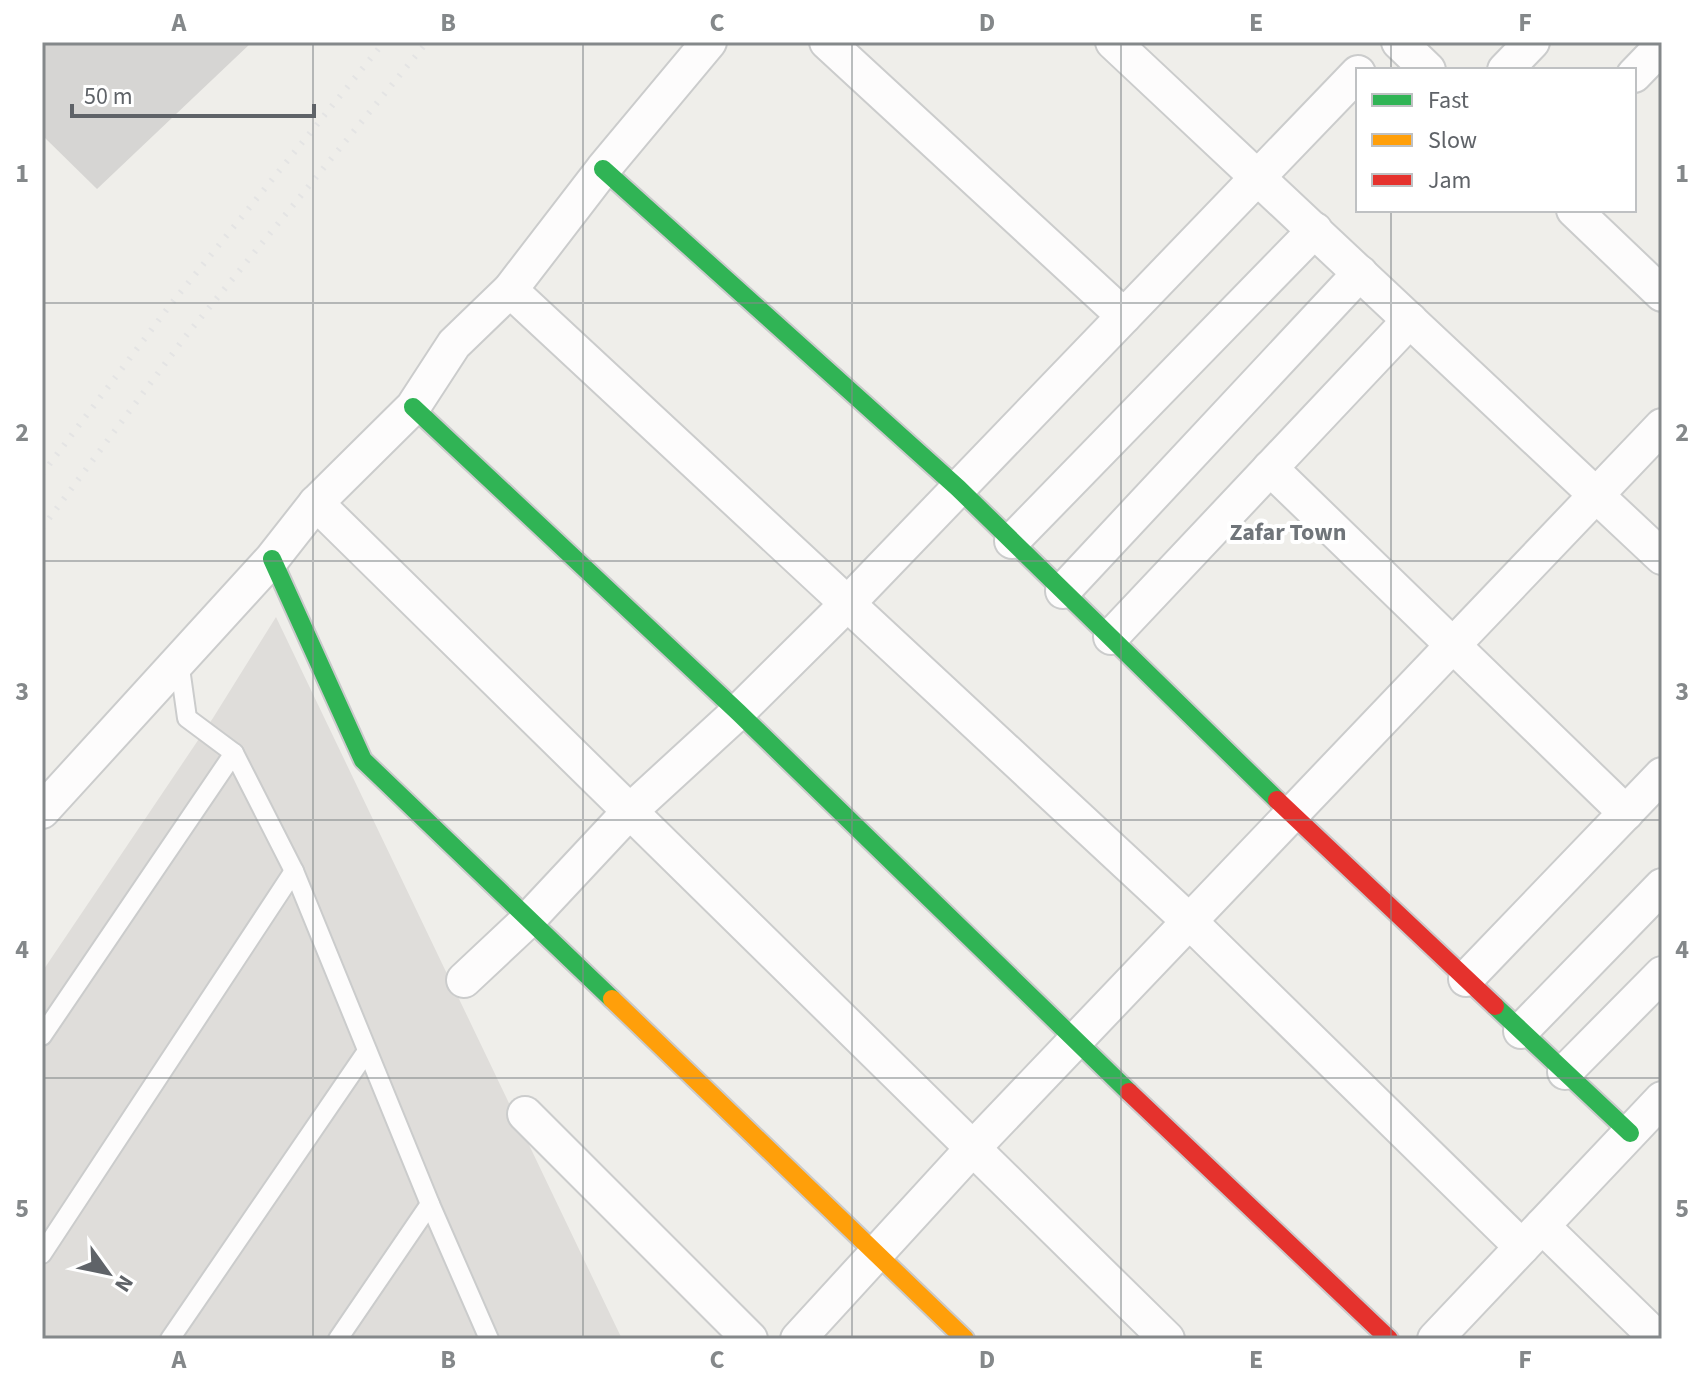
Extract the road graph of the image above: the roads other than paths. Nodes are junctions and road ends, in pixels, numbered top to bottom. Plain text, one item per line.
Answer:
1 (709, 42) edge
2 (827, 42) edge
3 (1113, 42) edge
4 (1388, 42) edge
5 (1399, 42) edge
6 (1532, 42) edge
7 (1662, 46) edge
8 (1364, 68) edge
9 (1426, 68) edge
10 (1507, 68) edge
11 (1636, 73) edge
12 (1356, 76) edge
13 (603, 169) junction
14 (1258, 177) junction
15 (1576, 212) edge
16 (1315, 230) junction
17 (1360, 273) junction
18 (510, 290) junction
19 (1662, 294) edge
20 (1124, 316) junction
21 (1410, 320) junction
22 (413, 407) junction
23 (1662, 426) edge
24 (1270, 468) junction
25 (958, 488) junction
26 (1595, 495) junction
27 (316, 503) junction
28 (1012, 541) junction
29 (1662, 557) edge
30 (272, 559) junction
31 (1063, 591) junction
32 (847, 604) junction
33 (1111, 637) junction
34 (1453, 644) junction
35 (179, 661) junction
36 (738, 712) junction
37 (234, 753) junction
38 (1662, 775) edge
39 (42, 811) edge
40 (629, 812) junction
41 (1626, 813) junction
42 (1291, 814) junction
43 (294, 871) junction
44 (1662, 886) edge
45 (528, 920) junction
46 (1189, 921) junction
47 (1662, 974) edge
48 (1466, 979) junction
49 (464, 980) dead end
50 (1521, 1031) junction
51 (42, 1036) edge
52 (1075, 1041) junction
53 (367, 1051) junction
54 (1565, 1072) junction
55 (1659, 1107) edge
56 (525, 1114) dead end
57 (1630, 1133) junction
58 (972, 1149) junction
59 (430, 1204) junction
60 (1532, 1236) junction
61 (42, 1254) edge
62 (878, 1254) junction
63 (488, 1338) edge
64 (170, 1339) edge
65 (338, 1339) edge
66 (750, 1339) edge
67 (798, 1339) edge
68 (965, 1339) edge
69 (1167, 1339) edge
70 (1389, 1339) edge
71 (1435, 1339) edge
72 (1658, 1339) edge

1 - 13 street
2 - 20 street
3 - 14 street
4 - 8 street
5 - 9 street
6 - 10 street
7 - 11 street
12 - 14 street
13 - 18 street
13 - 25 street
14 - 16 street
14 - 20 street
15 - 19 street
16 - 17 street
16 - 28 street
17 - 21 street
17 - 31 street
18 - 22 street
18 - 32 street
20 - 25 street
21 - 24 street
21 - 26 street
22 - 27 street
22 - 36 street
23 - 26 street
24 - 33 street
24 - 34 street
25 - 28 street
25 - 32 street
26 - 29 street
26 - 34 street
27 - 30 street
27 - 40 street
28 - 31 street
30 - 35 street
30 - 45 street
31 - 33 street
32 - 36 street
32 - 46 street
33 - 42 street
34 - 41 street
34 - 42 street
35 - 37 lane
35 - 39 street
36 - 40 street
36 - 52 street
37 - 43 lane
37 - 51 lane
38 - 41 street
40 - 45 street
40 - 58 street
41 - 48 street
42 - 46 street
42 - 48 street
43 - 53 lane
43 - 61 lane
44 - 50 street
45 - 49 street
45 - 62 street
46 - 52 street
46 - 60 street
47 - 54 street
48 - 50 street
50 - 54 street
52 - 58 street
52 - 70 street
53 - 59 lane
53 - 64 lane
54 - 57 street
55 - 57 street
56 - 66 street
57 - 60 street
58 - 62 street
58 - 69 street
59 - 63 lane
59 - 65 lane
60 - 71 street
60 - 72 street
62 - 67 street
62 - 68 street

